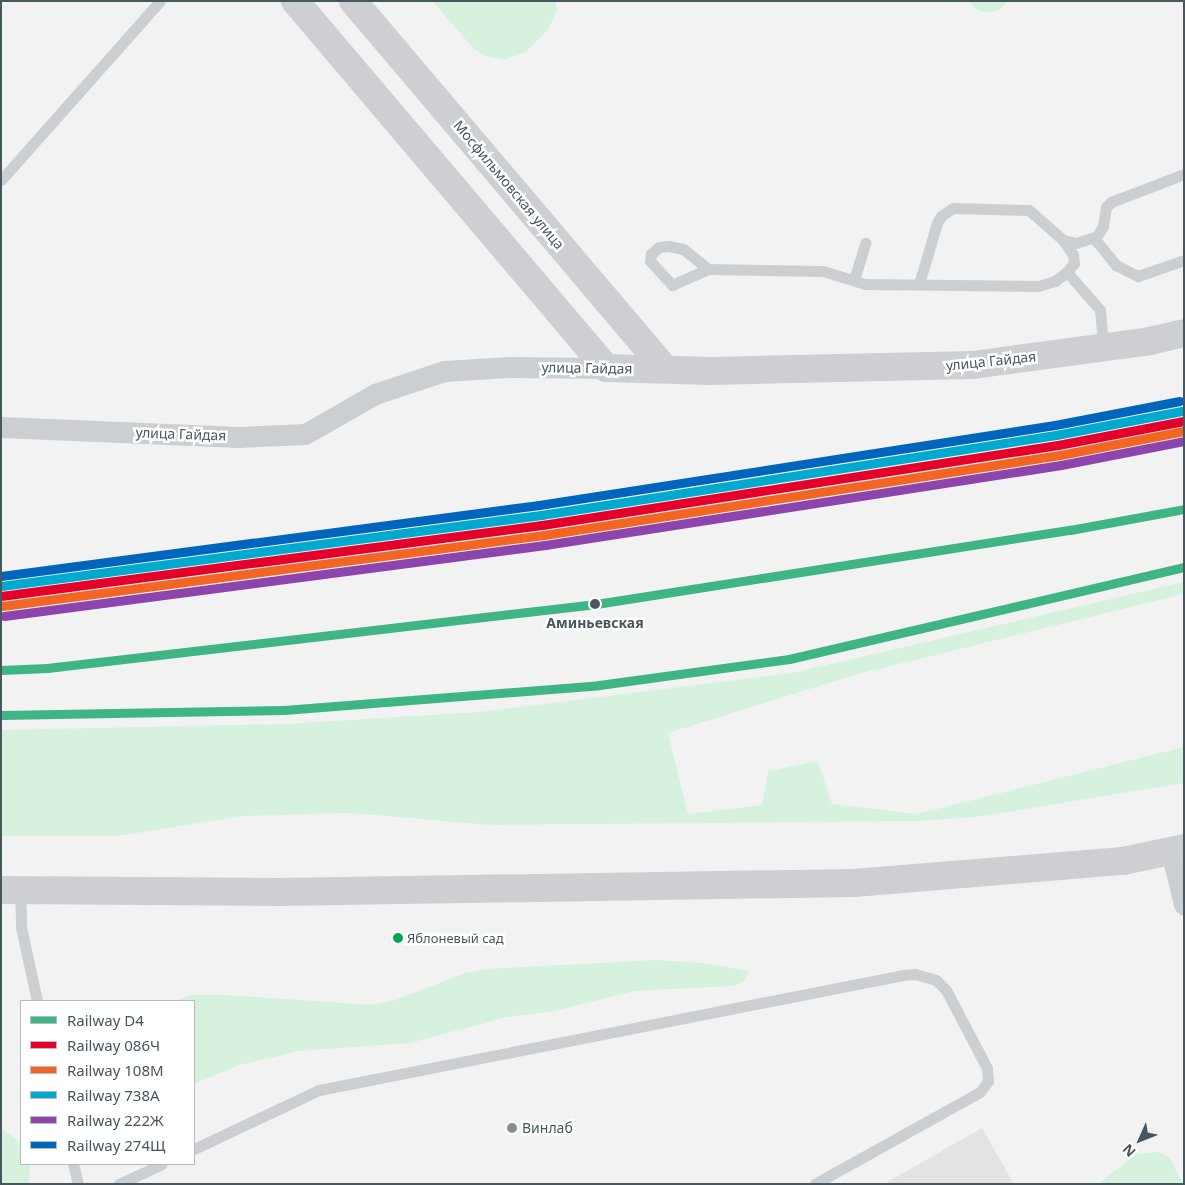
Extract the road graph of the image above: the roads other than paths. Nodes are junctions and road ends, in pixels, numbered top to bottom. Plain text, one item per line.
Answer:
1 (160, 1) edge
2 (295, 1) edge
3 (352, 1) edge
4 (1184, 174) edge
5 (1, 180) edge
6 (1094, 238) junction
7 (1063, 240) junction
8 (866, 243) dead end
9 (1184, 260) edge
10 (708, 269) junction
11 (1067, 272) junction
12 (854, 280) junction
13 (919, 284) junction
14 (1184, 333) edge
15 (1103, 347) junction
16 (606, 368) junction
17 (665, 369) junction
18 (1, 427) edge
19 (1177, 849) edge
20 (11, 890) edge
21 (1184, 904) edge
22 (37, 1000) edge
23 (195, 1149) edge
24 (73, 1165) edge
25 (160, 1165) edge
26 (78, 1184) edge
27 (119, 1184) edge
28 (815, 1184) edge

1 - 5 lane
2 - 16 street
3 - 17 street, Мосфильмовская улица
4 - 6 lane
6 - 7 lane
6 - 9 lane
7 - 11 lane
7 - 13 lane
8 - 12 lane
10 - 10 lane
10 - 12 lane
11 - 13 lane
11 - 15 lane
12 - 13 lane
14 - 15 street, улица Гайдая
15 - 17 street, улица Гайдая
16 - 17 street, улица Гайдая
16 - 18 street, улица Гайдая
19 - 20 street
19 - 21 street
20 - 22 lane
23 - 28 lane
24 - 26 lane
25 - 27 lane

